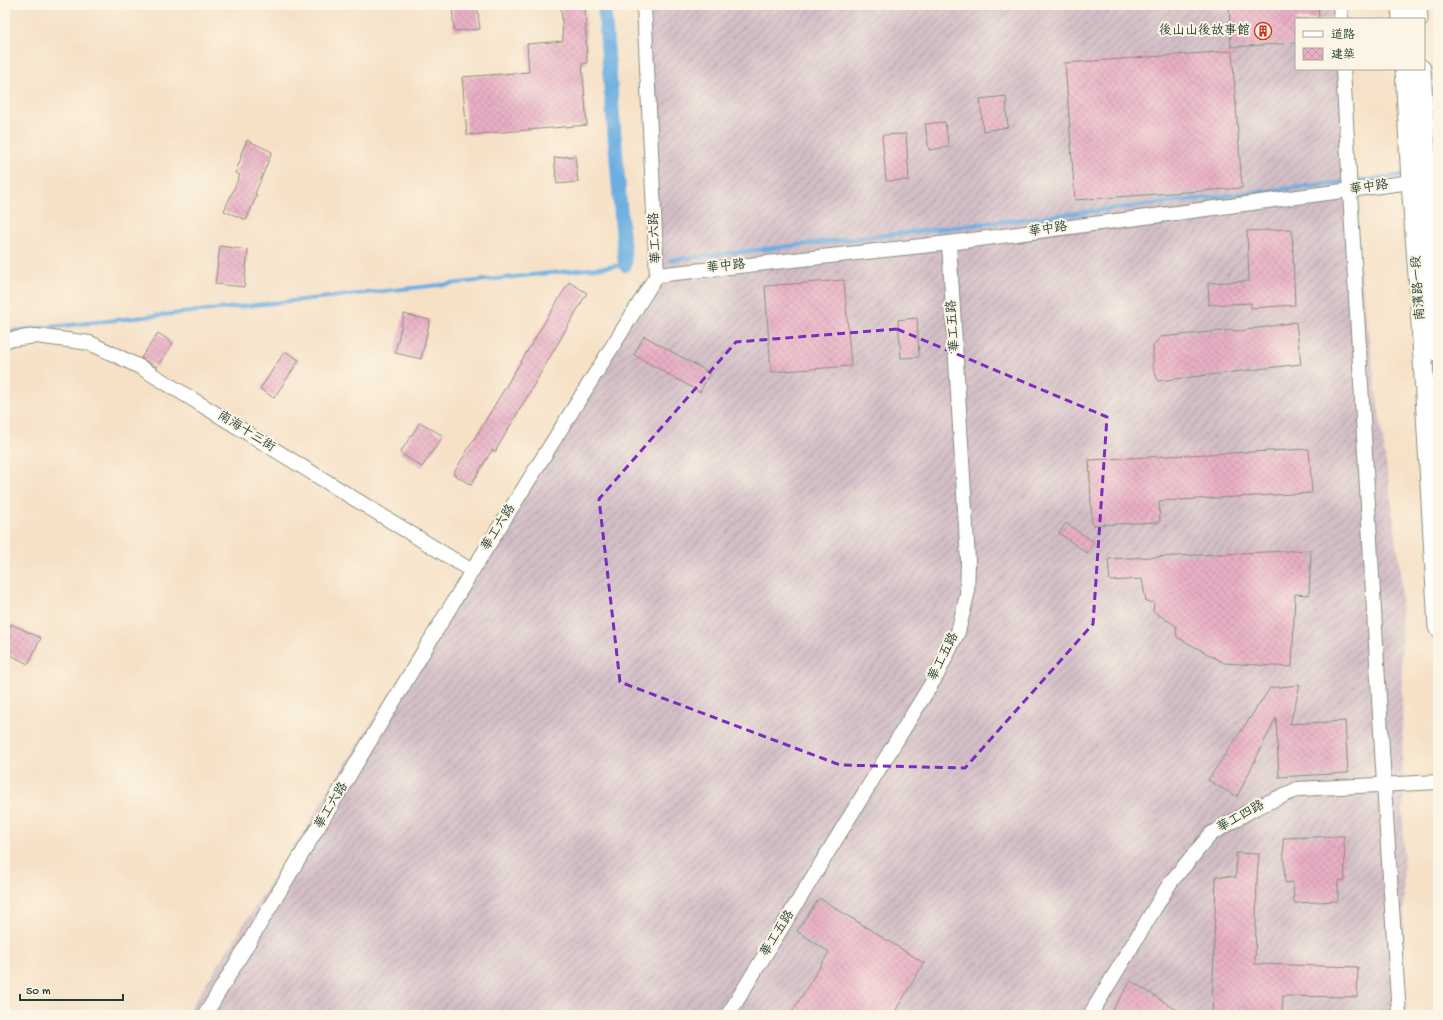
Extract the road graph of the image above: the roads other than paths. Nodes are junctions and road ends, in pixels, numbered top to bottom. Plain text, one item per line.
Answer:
1 (644, 5) edge
2 (1340, 5) edge
3 (1401, 5) edge
4 (1417, 5) edge
5 (1341, 18) edge
6 (1402, 18) edge
7 (1418, 18) edge
8 (1343, 70) edge
9 (1405, 70) edge
10 (1421, 70) edge
11 (1426, 181) edge
12 (1350, 190) junction
13 (949, 243) junction
14 (657, 275) junction
15 (5, 340) edge
16 (1438, 352) edge
17 (472, 571) junction
18 (1438, 627) edge
19 (1438, 782) edge
20 (1384, 785) junction
21 (205, 1015) edge
22 (728, 1015) edge
23 (1090, 1015) edge
24 (1399, 1015) edge

1 - 14 street, 華工六路
2 - 5 street
3 - 6 main road
4 - 7 main road
8 - 12 street
9 - 11 main road, 南濱路一段
10 - 11 main road, 南濱路一段
11 - 12 street, 華中路
11 - 16 main road, 南濱路一段
11 - 18 main road, 南濱路一段
12 - 13 street, 華中路
12 - 20 street
13 - 14 street, 華中路
13 - 22 street, 華工五路
14 - 17 street, 華工六路
15 - 17 street, 南海十三街
17 - 21 street, 華工六路
19 - 20 street, 華工四路
20 - 23 street, 華工四路
20 - 24 street

